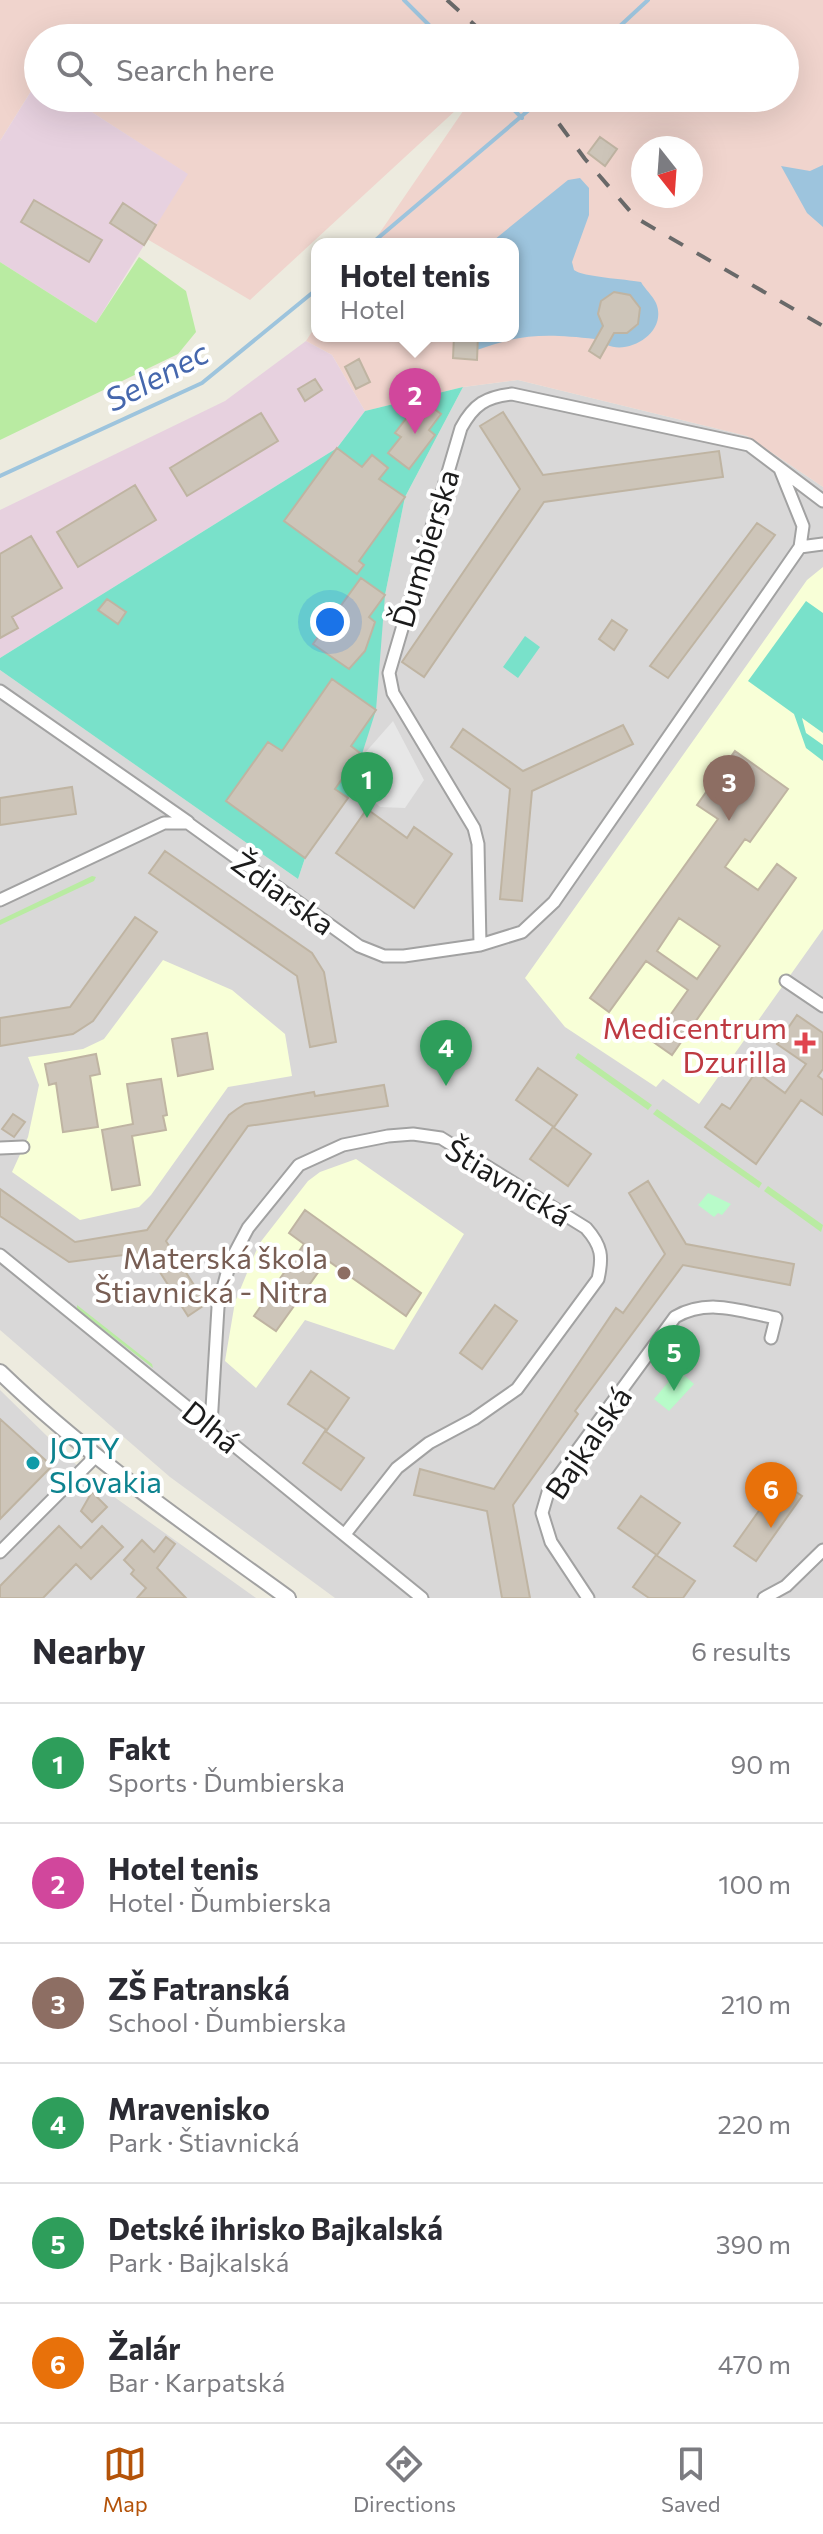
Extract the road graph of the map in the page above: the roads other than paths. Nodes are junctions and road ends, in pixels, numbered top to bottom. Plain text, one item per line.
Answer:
1 (780, 469) junction
2 (823, 501) edge
3 (823, 544) edge
4 (800, 547) junction
5 (0, 691) edge
6 (188, 823) junction
7 (0, 900) edge
8 (480, 945) junction
9 (786, 981) dead end
10 (823, 1006) edge
11 (23, 1147) dead end
12 (0, 1148) edge
13 (0, 1255) edge
14 (771, 1338) dead end
15 (0, 1372) edge
16 (211, 1425) junction
17 (95, 1457) junction
18 (345, 1534) junction
19 (823, 1550) edge
20 (0, 1552) edge
21 (288, 1598) edge
22 (422, 1598) edge
23 (588, 1598) edge
24 (764, 1598) edge

1 - 2 street, Ďumbierska
1 - 4 street
1 - 8 street, Ďumbierska
3 - 4 street
4 - 8 street
5 - 6 street, Ždiarska
6 - 7 street
6 - 8 street, Ždiarska
9 - 10 street
11 - 12 street
13 - 16 street, Dlhá
14 - 23 street, Bajkalská
15 - 17 street
16 - 18 street, Dlhá
16 - 18 street, Štiavnická
17 - 20 street
17 - 21 street
18 - 22 street, Dlhá
19 - 24 street

